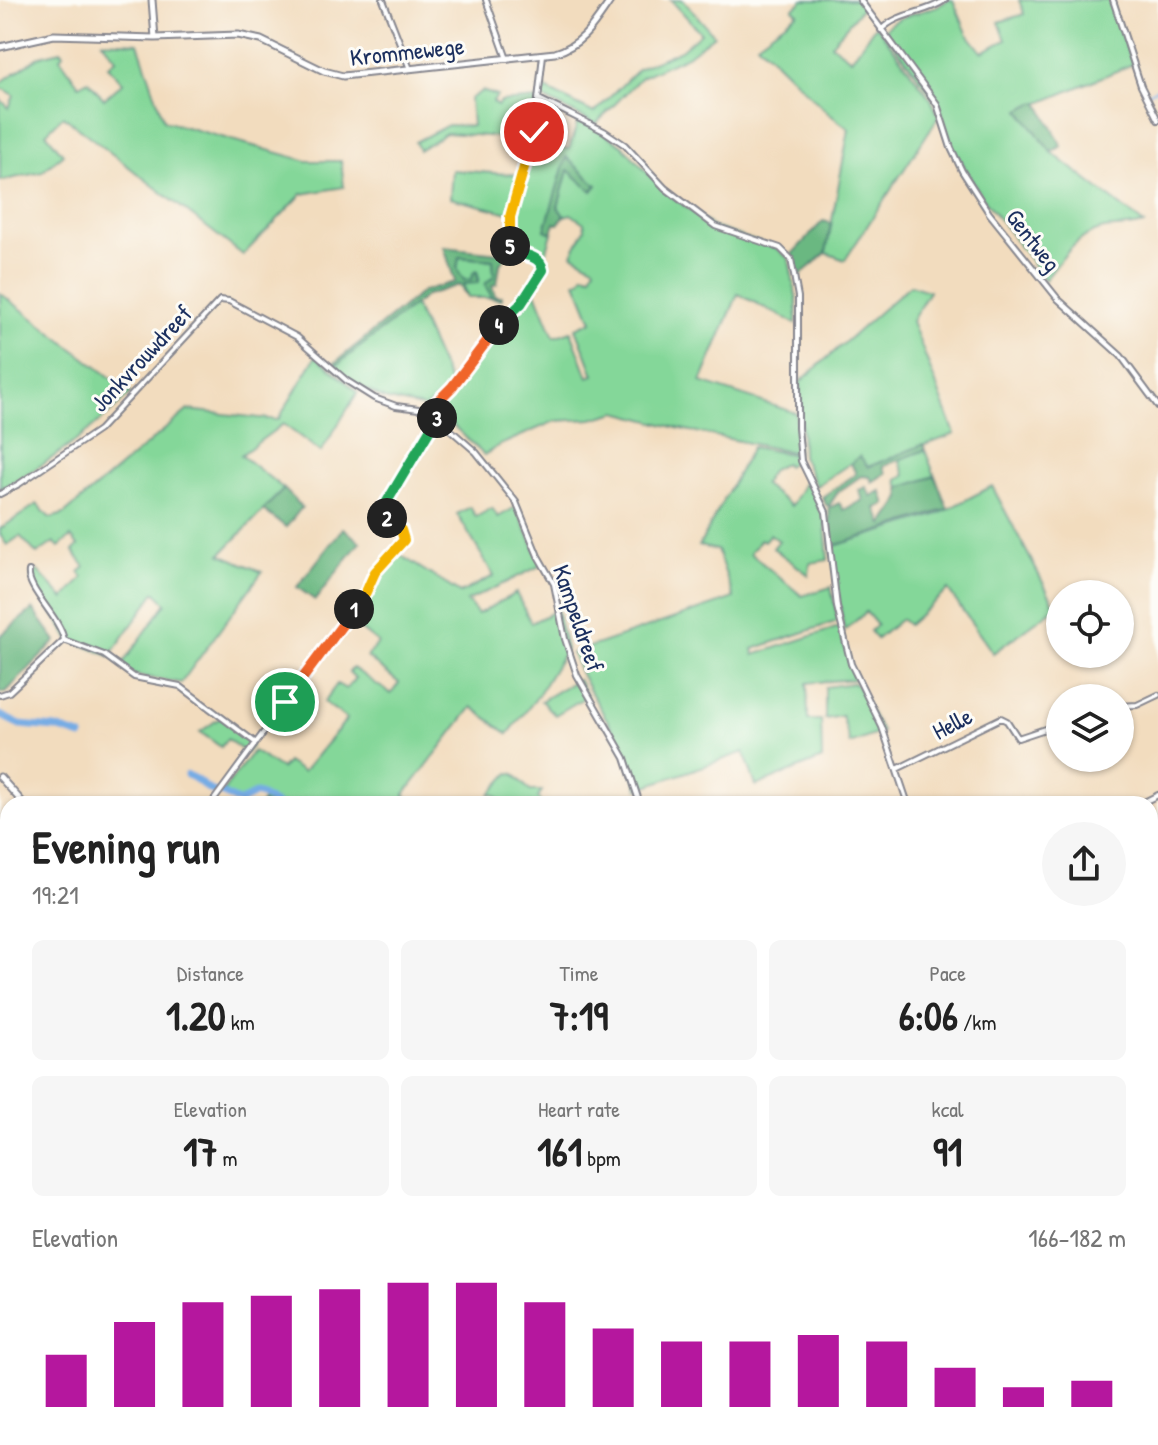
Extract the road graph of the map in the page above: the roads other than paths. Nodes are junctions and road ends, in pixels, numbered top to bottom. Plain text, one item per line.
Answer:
1 (152, 0) edge
2 (383, 0) edge
3 (486, 0) edge
4 (611, 0) edge
5 (860, 0) edge
6 (945, 0) edge
7 (1113, 0) edge
8 (881, 30) junction
9 (155, 38) junction
10 (0, 47) edge
11 (543, 55) junction
12 (507, 59) junction
13 (410, 69) junction
14 (539, 99) junction
15 (1158, 120) edge
16 (1158, 406) edge
17 (434, 411) junction
18 (438, 419) junction
19 (0, 494) edge
20 (29, 571) dead end
21 (64, 640) junction
22 (0, 695) edge
23 (1158, 695) edge
24 (1134, 705) edge
25 (1046, 729) edge
26 (256, 743) junction
27 (897, 769) junction
28 (0, 777) edge
29 (17, 796) edge
30 (217, 796) edge
31 (637, 796) edge
32 (905, 796) edge

1 - 9 street
2 - 13 street
3 - 12 street
4 - 11 street, Krommewege
5 - 8 street, Gentweg
6 - 8 street
7 - 15 street
8 - 16 street, Gentweg
9 - 10 street, Krommewege
9 - 13 street, Krommewege
11 - 12 street, Krommewege
11 - 14 street
12 - 13 street, Krommewege
14 - 17 street
14 - 27 street
17 - 18 street
17 - 19 street, Jonkvrouwdreef
18 - 26 street
18 - 31 street, Kampeldreef
20 - 21 street
21 - 22 street
21 - 26 street
23 - 24 street
25 - 27 street, Helle
26 - 30 street
27 - 32 street
28 - 29 street

